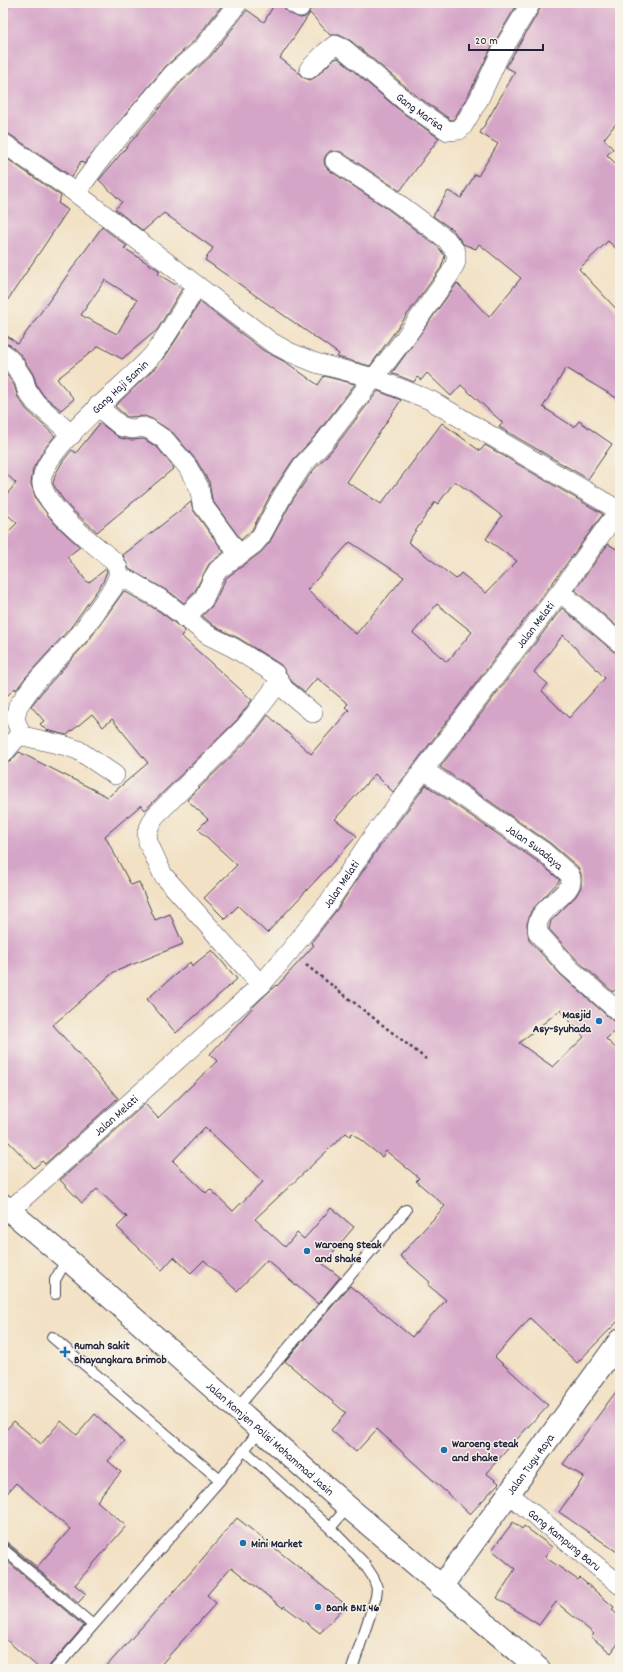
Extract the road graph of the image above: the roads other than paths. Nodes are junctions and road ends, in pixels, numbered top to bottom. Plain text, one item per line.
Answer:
1 (238, 3) edge
2 (531, 3) edge
3 (308, 69) dead end
4 (3, 143) edge
5 (335, 161) dead end
6 (76, 193) junction
7 (197, 286) junction
8 (3, 353) edge
9 (374, 378) junction
10 (97, 406) junction
11 (72, 435) junction
12 (619, 511) edge
13 (239, 555) junction
14 (118, 576) junction
15 (560, 592) junction
16 (184, 618) junction
17 (620, 643) edge
18 (280, 681) junction
19 (313, 713) dead end
20 (12, 743) edge
21 (424, 770) junction
22 (115, 775) dead end
23 (261, 985) junction
24 (620, 1013) edge
25 (406, 1210) dead end
26 (5, 1211) edge
27 (67, 1259) junction
28 (55, 1294) dead end
29 (52, 1338) dead end
30 (620, 1340) edge
31 (236, 1409) junction
32 (260, 1430) junction
33 (244, 1450) junction
34 (220, 1480) junction
35 (509, 1494) junction
36 (348, 1508) junction
37 (330, 1528) junction
38 (3, 1550) edge
39 (620, 1585) edge
40 (441, 1587) junction
41 (93, 1625) junction
42 (55, 1669) edge
43 (352, 1669) edge
44 (539, 1669) edge

1 - 6 street
2 - 3 street, Gang Marisa
4 - 6 street
5 - 9 street
6 - 7 street
7 - 9 street
7 - 10 street, Gang Haji Samin
8 - 11 street
9 - 12 street
9 - 13 street
10 - 11 street, Gang Haji Samin
10 - 13 street
11 - 14 street, Gang Haji Samin
12 - 15 street, Jalan Melati
13 - 16 street
14 - 16 street
14 - 20 street
15 - 17 street
15 - 21 street, Jalan Melati
16 - 18 street
18 - 19 street
18 - 23 street
20 - 22 street
21 - 23 street, Jalan Melati
21 - 24 street, Jalan Swadaya
23 - 26 street, Jalan Melati
25 - 31 lane
26 - 27 main road, Jalan Komjen Polisi Mohammad Jasin
27 - 28 lane
27 - 31 main road, Jalan Komjen Polisi Mohammad Jasin
29 - 34 lane
30 - 35 main road, Jalan Tugu Raya
31 - 32 main road, Jalan Komjen Polisi Mohammad Jasin
32 - 33 lane
32 - 36 main road, Jalan Komjen Polisi Mohammad Jasin
33 - 34 lane
33 - 37 lane
34 - 41 lane
35 - 39 street, Gang Kampung Baru
35 - 40 main road, Jalan Tugu Raya
36 - 37 lane
36 - 40 main road, Jalan Komjen Polisi Mohammad Jasin
37 - 43 lane
38 - 41 lane
40 - 44 main road, Jalan Komjen Polisi Mohammad Jasin
41 - 42 lane

